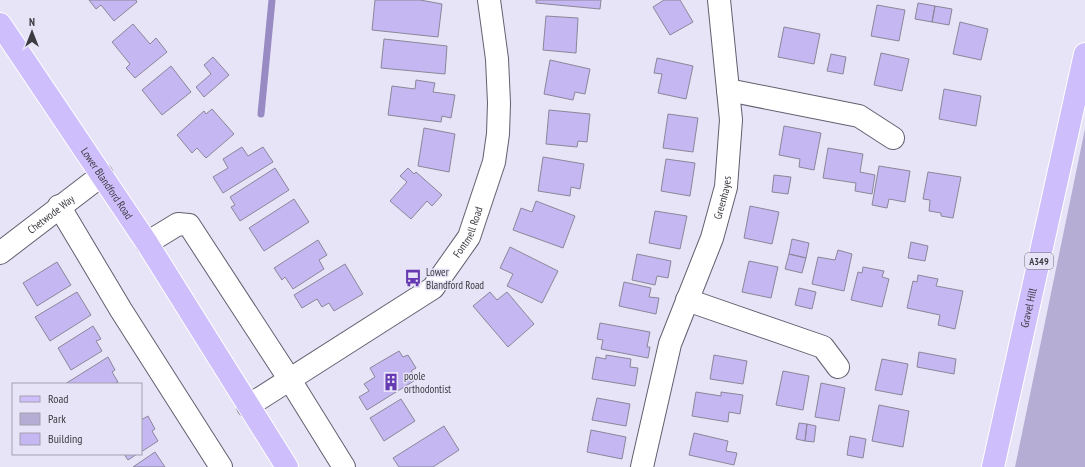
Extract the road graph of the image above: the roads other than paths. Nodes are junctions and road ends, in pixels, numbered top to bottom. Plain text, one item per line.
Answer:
1 (489, 0) edge
2 (719, 0) edge
3 (0, 24) edge
4 (1085, 54) edge
5 (728, 90) junction
6 (893, 138) dead end
7 (102, 175) junction
8 (59, 206) junction
9 (147, 243) junction
10 (0, 253) edge
11 (687, 300) junction
12 (838, 367) dead end
13 (290, 380) junction
14 (248, 406) junction
15 (221, 467) edge
16 (287, 467) edge
17 (344, 467) edge
18 (642, 467) edge
19 (993, 467) edge

1 - 13 street, Fontmell Road
2 - 5 street, Greenhayes
3 - 7 main road, Lower Blandford Road
4 - 19 main road, Gravel Hill / A349
5 - 6 street
5 - 11 street, Greenhayes
7 - 8 street, Chetwode Way
7 - 9 main road, Lower Blandford Road
8 - 10 street, Chetwode Way
8 - 15 street
9 - 13 street
9 - 14 main road, Lower Blandford Road
11 - 12 street
11 - 18 street, Greenhayes
13 - 14 street, Fontmell Road
13 - 17 street
14 - 16 main road, Lower Blandford Road

